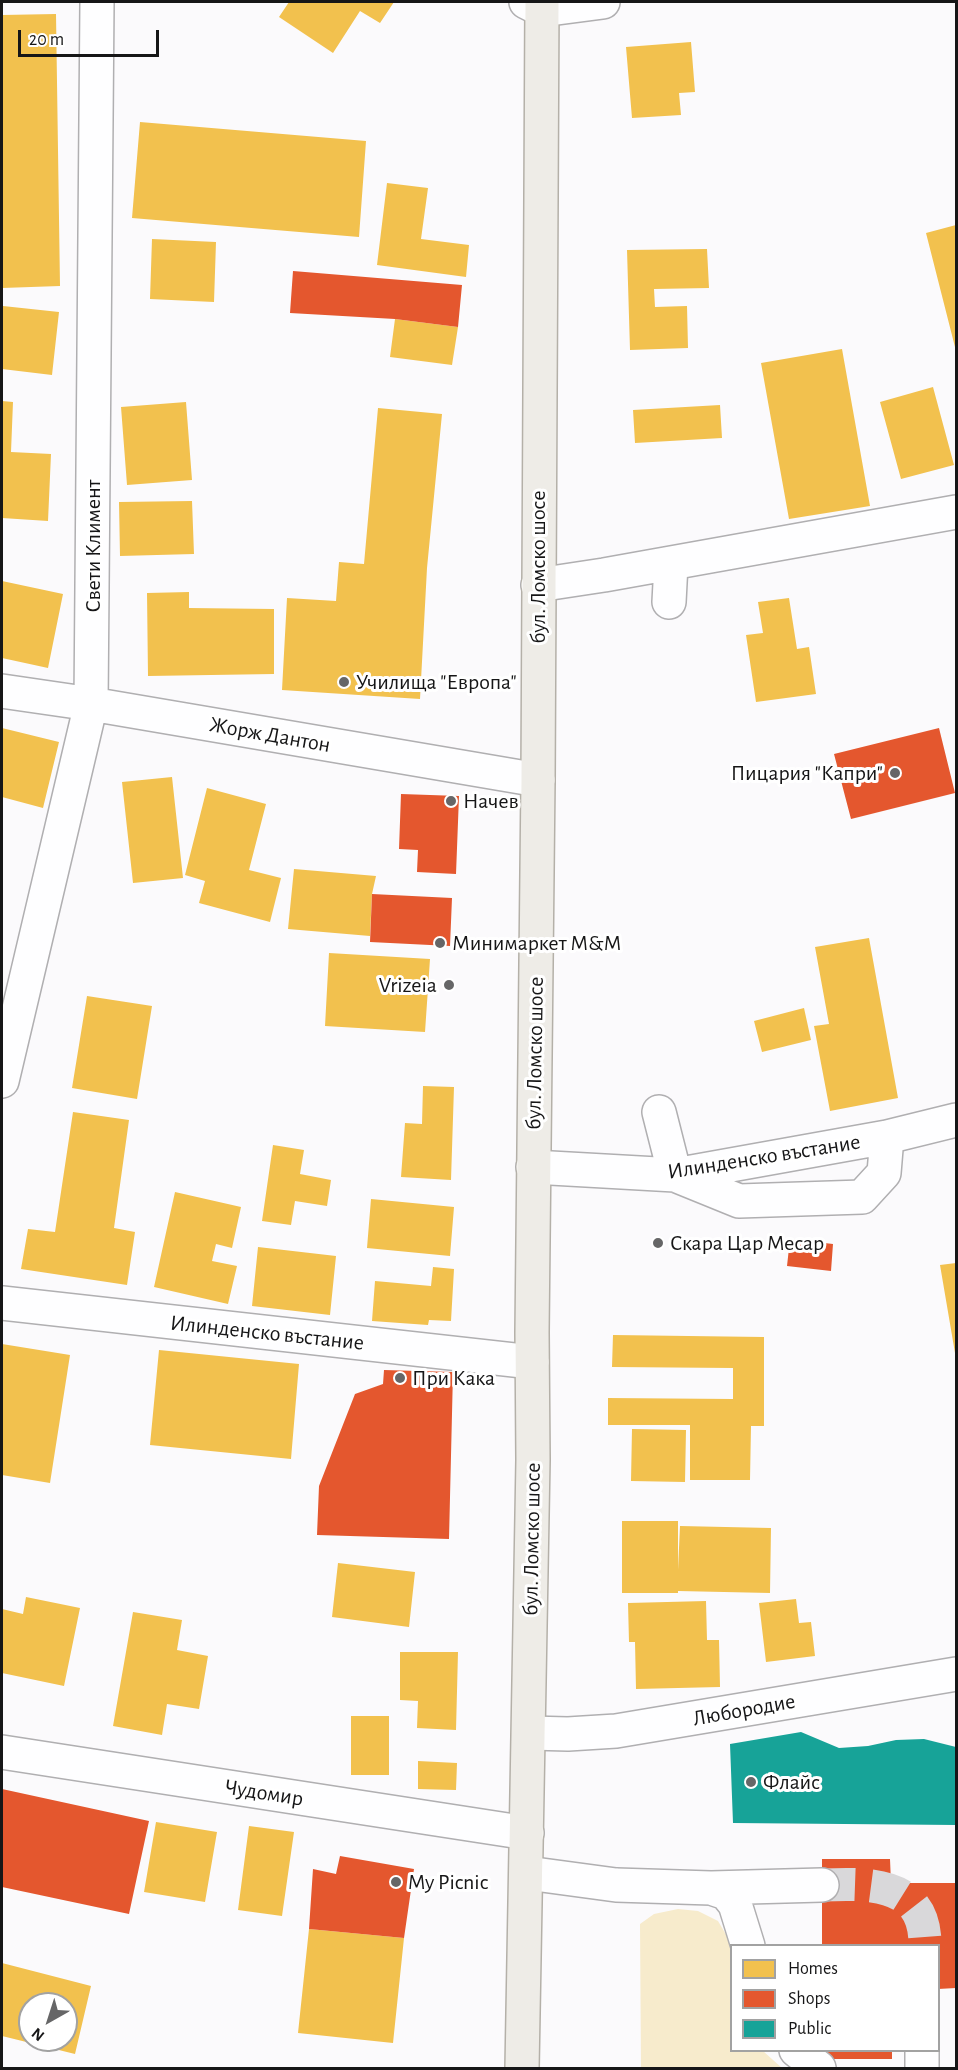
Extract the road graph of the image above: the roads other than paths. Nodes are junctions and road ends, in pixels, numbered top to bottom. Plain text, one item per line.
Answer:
1 (97, 2) edge
2 (603, 2) edge
3 (537, 4) edge
4 (957, 512) edge
5 (671, 564) junction
6 (538, 585) junction
7 (669, 602) dead end
8 (2, 691) edge
9 (91, 704) junction
10 (538, 780) junction
11 (2, 1081) edge
12 (659, 1112) dead end
13 (957, 1120) edge
14 (886, 1137) junction
15 (533, 1167) junction
16 (675, 1175) junction
17 (2, 1303) edge
18 (532, 1362) junction
19 (957, 1674) edge
20 (530, 1733) junction
21 (2, 1752) edge
22 (527, 1833) junction
23 (527, 1873) junction
24 (822, 1885) tunnel mouth
25 (711, 1888) junction
26 (747, 1944) edge
27 (799, 2052) edge
28 (922, 2052) edge
29 (522, 2068) edge
30 (819, 2068) edge
31 (922, 2068) edge

1 - 9 street, Свети Климент
2 - 3 street
3 - 6 main road, бул. Ломско шосе
4 - 5 street
5 - 6 street
5 - 7 street
6 - 10 main road, бул. Ломско шосе
8 - 9 street, Жорж Дантон
9 - 10 street, Жорж Дантон
9 - 11 street, Свети Климент
10 - 15 main road, бул. Ломско шосе
12 - 16 street
13 - 14 street, Илинденско въстание
14 - 16 street, Илинденско въстание
14 - 16 street
15 - 16 street, Илинденско въстание
15 - 18 main road, бул. Ломско шосе
17 - 18 street, Илинденско въстание
18 - 20 main road, бул. Ломско шосе
19 - 20 street, Любородие
20 - 22 main road, бул. Ломско шосе
21 - 22 street, Чудомир
22 - 23 main road, бул. Ломско шосе
23 - 25 street
23 - 29 main road, бул. Ломско шосе
24 - 25 street
25 - 26 street
27 - 30 street
28 - 31 street

